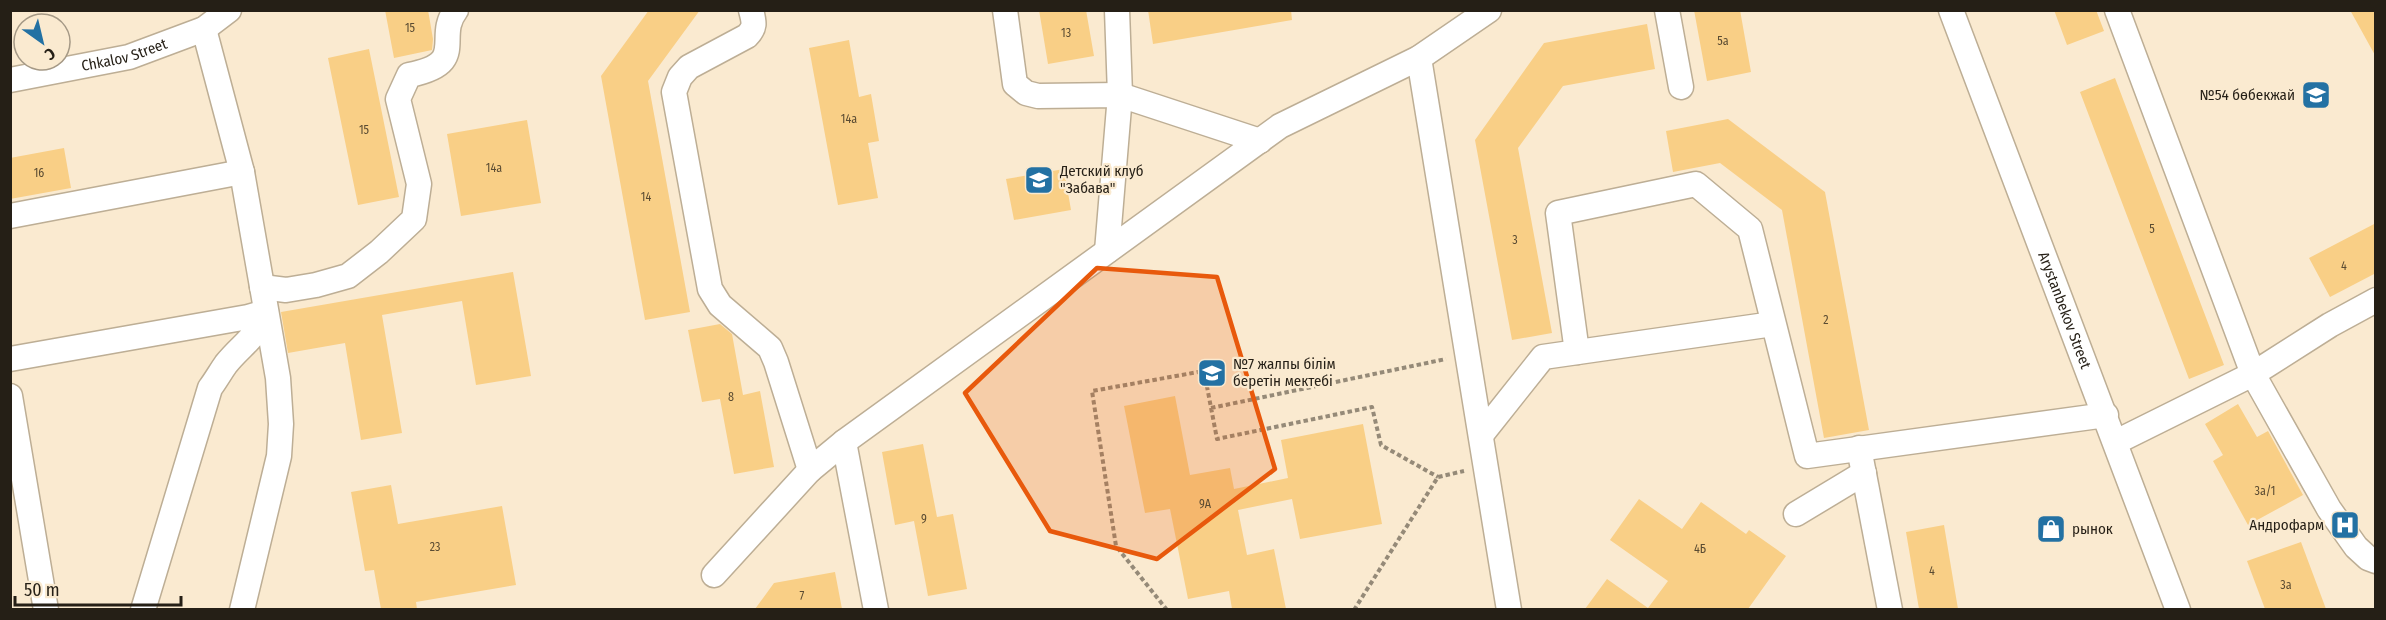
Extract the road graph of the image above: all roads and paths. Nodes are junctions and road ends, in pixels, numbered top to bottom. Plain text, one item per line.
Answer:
1 (230, 10) edge
2 (456, 10) edge
3 (751, 10) edge
4 (1005, 10) edge
5 (1118, 10) edge
6 (1489, 10) edge
7 (1667, 10) edge
8 (1952, 10) edge
9 (2117, 10) edge
10 (204, 29) junction
11 (1419, 58) junction
12 (10, 80) edge
13 (1681, 87) dead end
14 (1120, 95) junction
15 (1260, 141) junction
16 (242, 172) junction
17 (10, 216) edge
18 (1107, 252) junction
19 (262, 287) junction
20 (2376, 300) edge
21 (266, 312) junction
22 (1773, 324) junction
23 (1577, 352) junction
24 (1467, 355) junction
25 (10, 359) edge
26 (2253, 374) junction
27 (10, 396) edge
28 (1211, 408) junction
29 (2106, 415) junction
30 (1481, 435) junction
31 (844, 442) junction
32 (2116, 442) junction
33 (1859, 448) junction
34 (1486, 467) junction
35 (810, 470) junction
36 (1864, 473) junction
37 (1438, 477) junction
38 (1796, 514) dead end
39 (2376, 561) edge
40 (714, 575) dead end
41 (46, 609) edge
42 (143, 609) edge
43 (242, 609) edge
44 (876, 609) edge
45 (1167, 609) edge
46 (1354, 609) edge
47 (1509, 609) edge
48 (1890, 609) edge
49 (2178, 609) edge

1 - 10 street, Chkalov Street
2 - 19 street
3 - 35 street
4 - 14 street
5 - 14 street
6 - 11 street
7 - 13 street
8 - 29 street, Arystanbekov Street
9 - 26 street
10 - 12 street, Chkalov Street
10 - 16 street
11 - 15 street
11 - 24 street
14 - 15 street
14 - 18 street
15 - 18 street
16 - 17 street
16 - 19 street
18 - 31 street
19 - 21 street
20 - 26 street
21 - 25 street
21 - 42 street
21 - 43 street
22 - 23 street
22 - 23 street
22 - 33 street
23 - 30 street
24 - 28 path
24 - 30 street
26 - 32 street
26 - 39 street
27 - 41 street
28 - 37 path
28 - 45 path
29 - 32 street, Arystanbekov Street
29 - 33 street
30 - 34 street
31 - 35 street
31 - 44 street
32 - 49 street, Arystanbekov Street
33 - 36 street
34 - 37 path
34 - 47 street
35 - 40 street
36 - 38 street
36 - 48 street
37 - 46 path

